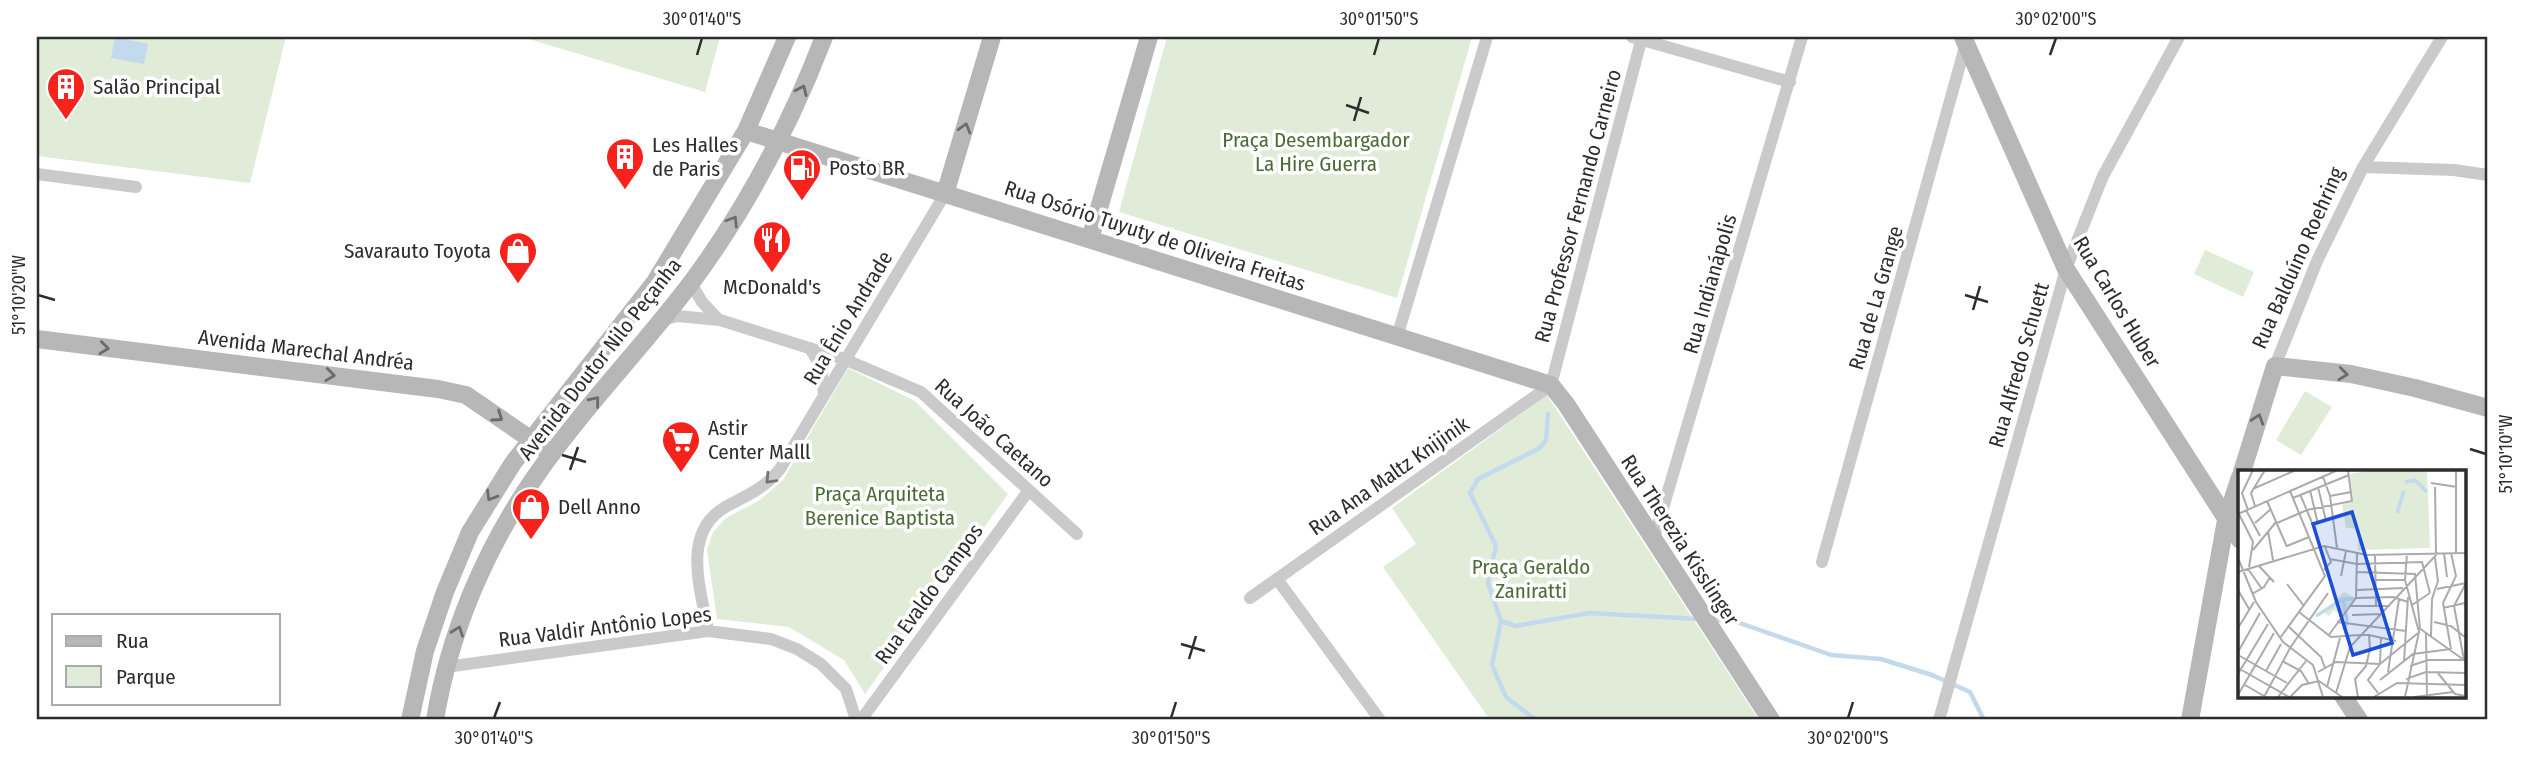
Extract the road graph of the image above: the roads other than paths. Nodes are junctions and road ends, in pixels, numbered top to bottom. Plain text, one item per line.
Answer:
1 (787, 37) edge
2 (824, 37) edge
3 (992, 37) edge
4 (1149, 37) edge
5 (1487, 37) edge
6 (1802, 37) edge
7 (2179, 37) edge
8 (2442, 37) edge
9 (1639, 38) edge
10 (1965, 40) edge
11 (1790, 82) junction
12 (746, 131) junction
13 (776, 142) junction
14 (2363, 167) junction
15 (37, 174) edge
16 (2488, 176) edge
17 (136, 187) dead end
18 (945, 194) junction
19 (1090, 239) junction
20 (2066, 269) junction
21 (691, 283) junction
22 (720, 320) junction
23 (659, 322) junction
24 (1397, 337) junction
25 (37, 340) edge
26 (810, 348) junction
27 (844, 359) junction
28 (2275, 366) junction
29 (1551, 385) junction
30 (824, 394) junction
31 (2488, 408) edge
32 (530, 440) junction
33 (552, 454) junction
34 (2243, 470) edge
35 (2238, 483) edge
36 (1029, 490) junction
37 (2226, 520) junction
38 (1077, 534) dead end
39 (2238, 537) edge
40 (1653, 542) junction
41 (1822, 562) dead end
42 (1277, 579) junction
43 (1250, 598) dead end
44 (708, 631) junction
45 (446, 667) junction
46 (2344, 698) edge
47 (410, 720) edge
48 (435, 720) edge
49 (856, 720) edge
50 (861, 720) edge
51 (1380, 720) edge
52 (1771, 720) edge
53 (1938, 720) edge
54 (2190, 720) edge
55 (2360, 720) edge

1 - 12 main road, Avenida Doutor Nilo Peçanha
13 -> 2 main road, Avenida Doutor Nilo Peçanha
18 -> 3 main road
4 - 19 main road
5 - 24 street
6 - 11 street, Rua Indianápolis
7 - 20 street, Rua Alfredo Schuett
8 - 14 street, Rua Balduíno Roehring
9 - 11 street
9 - 29 street, Rua Professor Fernando Carneiro
10 - 20 main road, Rua Carlos Huber
10 - 41 street, Rua de La Grange
11 - 40 street, Rua Indianápolis
12 - 13 main road, Rua Osório Tuyuty de Oliveira Freitas
12 - 32 main road, Avenida Doutor Nilo Peçanha
13 - 18 main road, Rua Osório Tuyuty de Oliveira Freitas
21 -> 13 main road, Avenida Doutor Nilo Peçanha
14 - 16 street
14 - 28 street, Rua Balduíno Roehring
15 - 17 street
18 - 19 main road, Rua Osório Tuyuty de Oliveira Freitas
18 - 27 street, Rua Ênio Andrade
19 - 24 main road, Rua Osório Tuyuty de Oliveira Freitas
20 - 37 main road, Rua Carlos Huber
20 - 53 street, Rua Alfredo Schuett
21 - 22 street
21 - 23 main road, Avenida Doutor Nilo Peçanha
22 - 23 street, Rua João Caetano
22 - 26 street, Rua João Caetano
33 -> 23 main road, Avenida Doutor Nilo Peçanha
24 - 29 main road, Rua Osório Tuyuty de Oliveira Freitas
25 -> 32 main road, Avenida Marechal Andréa
26 - 27 street, Rua João Caetano
26 - 30 street
27 - 30 street, Rua Ênio Andrade
27 - 36 street, Rua João Caetano
28 -> 31 main road
34 -> 28 main road, Rua Balduíno Roehring
29 - 40 main road, Rua Therezia Kisslinger
29 - 42 street, Rua Ana Maltz Knijinik
30 -> 44 street, Rua Ênio Andrade
32 - 33 main road, Avenida Marechal Andréa
32 -> 47 main road, Avenida Doutor Nilo Peçanha
45 -> 33 main road, Avenida Doutor Nilo Peçanha
35 - 37 main road
36 - 38 street, Rua João Caetano
36 - 50 street, Rua Evaldo Campos
37 - 39 main road, Rua Carlos Huber
37 - 54 main road
40 - 52 main road, Rua Therezia Kisslinger
42 - 43 street, Rua Ana Maltz Knijinik
42 - 51 street
44 - 45 street, Rua Valdir Antônio Lopes
44 - 49 street, Rua Valdir Antônio Lopes
45 - 48 main road, Avenida Doutor Nilo Peçanha
46 - 55 main road

